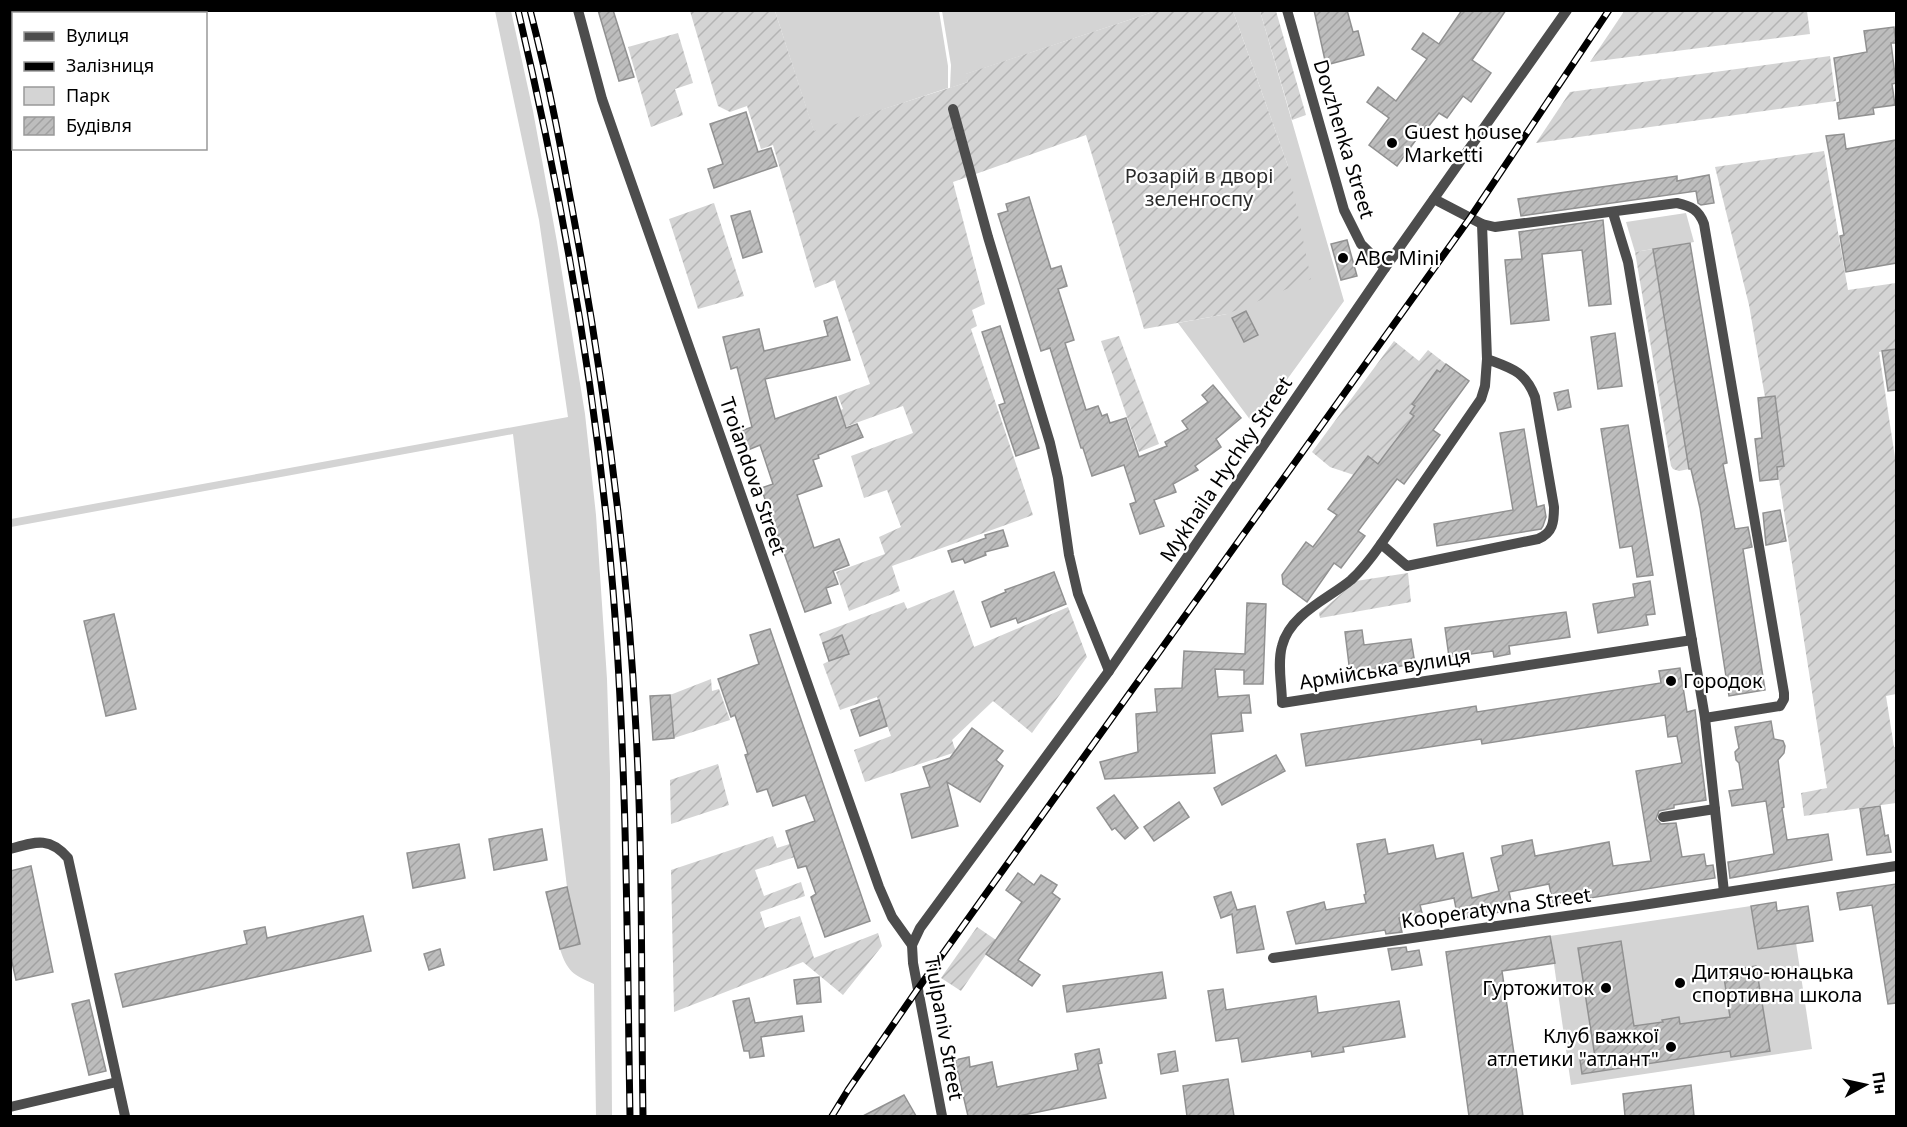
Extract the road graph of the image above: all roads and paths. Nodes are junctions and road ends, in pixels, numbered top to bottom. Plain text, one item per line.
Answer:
1 (578, 10) edge
2 (1287, 10) edge
3 (1567, 10) edge
4 (953, 109) dead end
5 (1434, 199) junction
6 (1613, 213) junction
7 (1482, 224) junction
8 (1384, 268) junction
9 (1486, 359) junction
10 (1381, 544) junction
11 (1692, 640) junction
12 (1109, 671) junction
13 (1705, 718) junction
14 (1715, 809) junction
15 (1663, 817) dead end
16 (10, 849) edge
17 (1896, 866) edge
18 (1724, 891) junction
19 (912, 945) junction
20 (1273, 958) dead end
21 (117, 1082) junction
22 (10, 1107) edge
23 (125, 1116) edge
24 (942, 1116) edge

1 - 19 street, Troiandova Street
2 - 8 street, Dovzhenka Street
3 - 5 street, Mykhaila Hychky Street
4 - 12 street
5 - 7 street
5 - 8 street, Mykhaila Hychky Street
6 - 7 street
6 - 11 street
6 - 13 street
7 - 9 street, Армійська вулиця
8 - 12 street, Mykhaila Hychky Street
9 - 10 street, Армійська вулиця
9 - 10 street
10 - 11 street, Армійська вулиця
11 - 13 street
12 - 19 street, Mykhaila Hychky Street
13 - 14 street
14 - 15 street
14 - 18 street
16 - 21 street
17 - 18 street, Kooperatyvna Street
18 - 20 street, Kooperatyvna Street
19 - 24 street, Tiulpaniv Street
21 - 22 street
21 - 23 street

